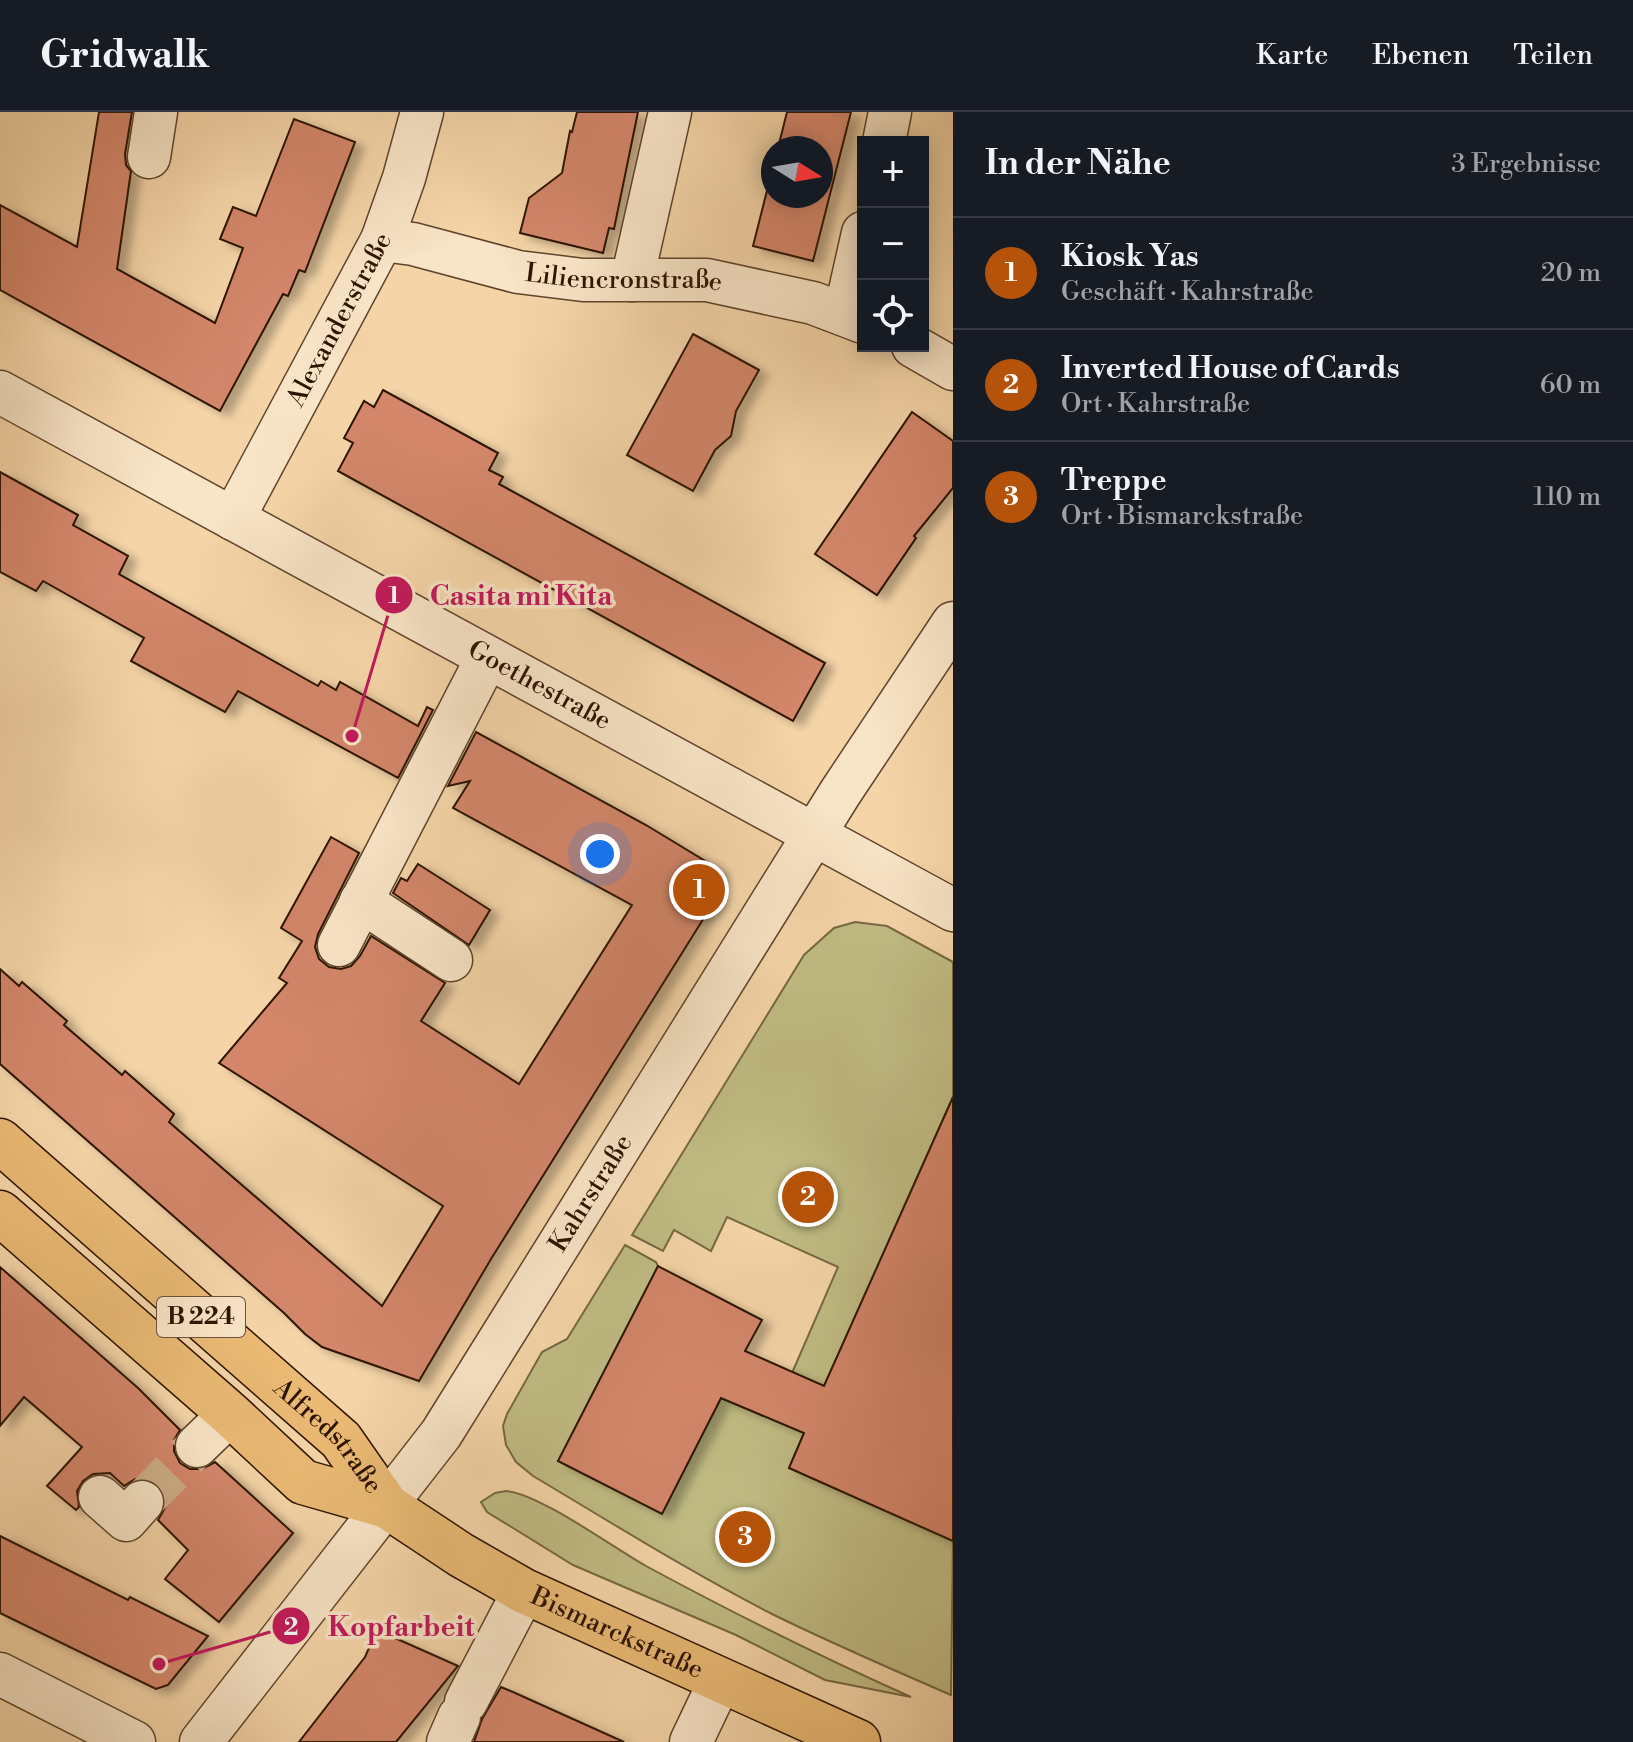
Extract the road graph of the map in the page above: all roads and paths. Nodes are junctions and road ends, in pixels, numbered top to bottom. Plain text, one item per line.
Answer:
1 (156, 112) edge
2 (422, 112) edge
3 (670, 112) edge
4 (890, 112) edge
5 (885, 136) edge
6 (149, 157) dead end
7 (382, 240) junction
8 (632, 280) junction
9 (858, 280) edge
10 (854, 317) edge
11 (923, 352) edge
12 (953, 369) edge
13 (0, 392) edge
14 (233, 519) junction
15 (953, 623) edge
16 (487, 658) junction
17 (814, 834) junction
18 (361, 901) junction
19 (953, 910) edge
20 (339, 945) dead end
21 (451, 960) dead end
22 (0, 1141) edge
23 (0, 1213) edge
24 (230, 1414) junction
25 (197, 1446) tunnel mouth
26 (100, 1497) dead end
27 (142, 1502) tunnel mouth
28 (387, 1506) junction
29 (524, 1591) junction
30 (0, 1674) edge
31 (720, 1681) junction
32 (458, 1720) edge
33 (134, 1742) edge
34 (201, 1742) edge
35 (691, 1742) edge
36 (858, 1742) edge

1 - 6 street
2 - 7 street, Alexanderstraße
3 - 8 street
4 - 5 street
7 - 8 street, Liliencronstraße
7 - 14 street, Alexanderstraße
8 - 10 street, Liliencronstraße
9 - 10 street
11 - 12 street
13 - 14 street, Goethestraße
14 - 16 street, Goethestraße
15 - 17 street, Kahrstraße
16 - 17 street, Goethestraße
16 - 18 street
17 - 19 street, Goethestraße
17 - 28 street, Kahrstraße
18 - 20 street
18 - 21 street
22 - 28 main road, Alfredstraße / B 224
23 - 24 main road, Alfredstraße / B 224
24 - 25 street
24 - 28 main road, Alfredstraße / B 224
26 - 27 street
28 - 29 main road, Bismarckstraße / B 224
28 - 34 street, Kahrstraße
29 - 31 main road, Bismarckstraße / B 224
29 - 32 street
30 - 33 street
31 - 35 street
31 - 36 main road, Bismarckstraße / B 224

